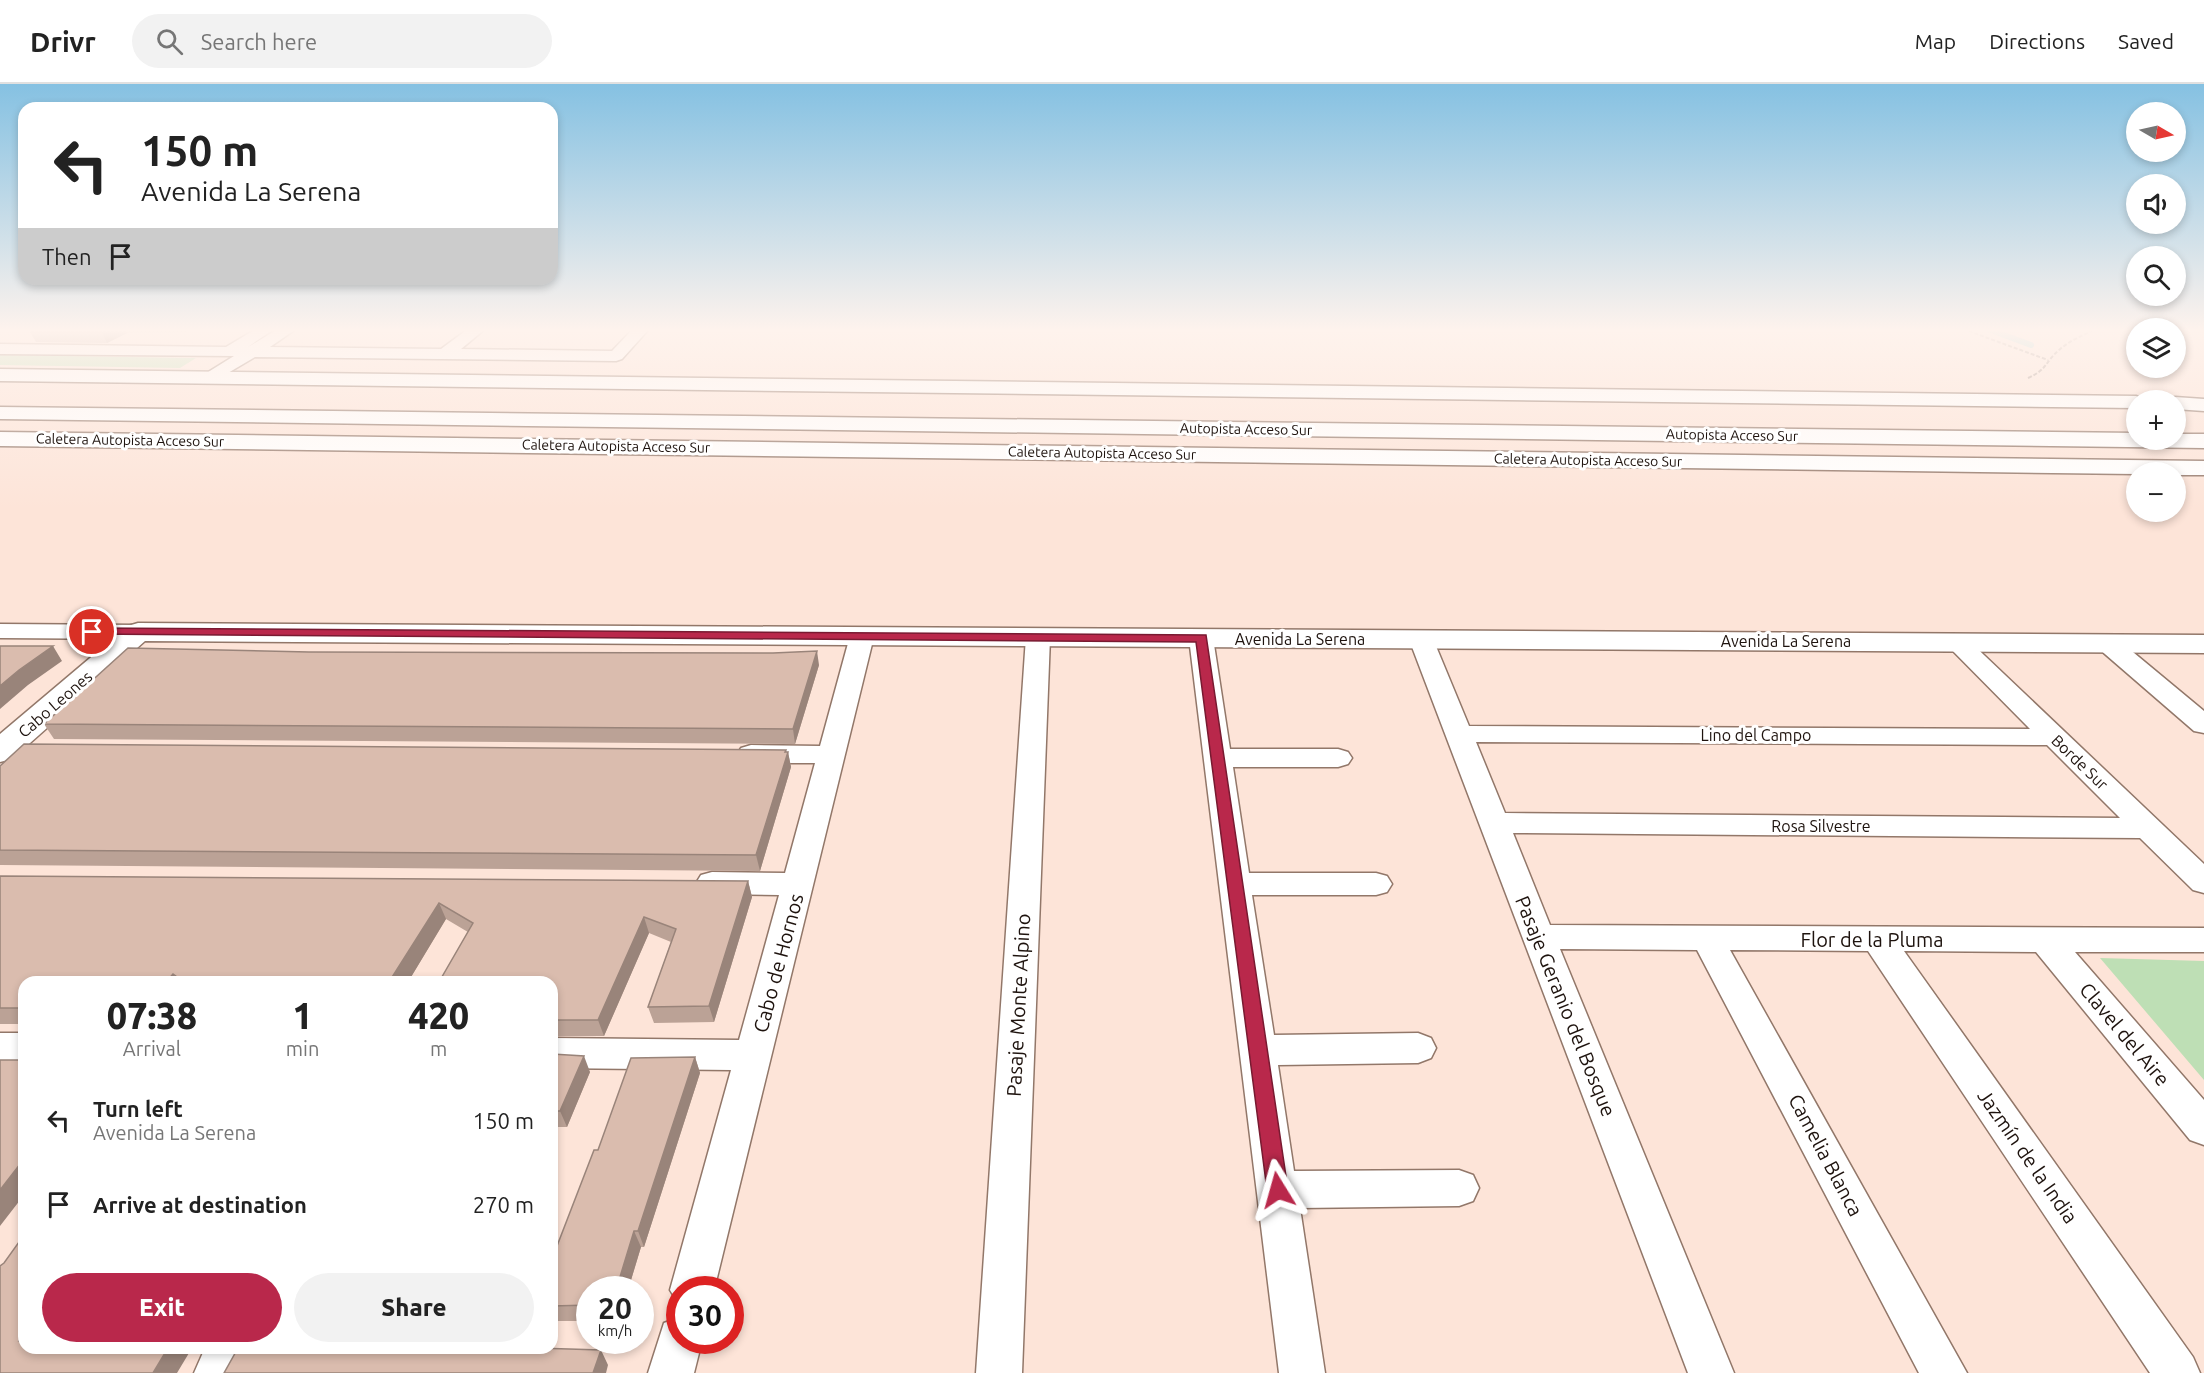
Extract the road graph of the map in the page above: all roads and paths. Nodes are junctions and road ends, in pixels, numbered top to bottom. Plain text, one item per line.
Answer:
1 (1106, 389) edge
2 (0, 398) edge
3 (2126, 402) edge
4 (2186, 404) edge
5 (2204, 405) edge
6 (0, 413) edge
7 (2126, 424) edge
8 (2186, 424) edge
9 (2204, 425) edge
10 (0, 439) edge
11 (2204, 441) edge
12 (2204, 468) edge
13 (0, 631) edge
14 (138, 632) junction
15 (862, 636) junction
16 (1038, 637) junction
17 (1201, 638) junction
18 (1421, 639) junction
19 (1956, 642) junction
20 (2107, 643) junction
21 (2204, 644) edge
22 (2204, 725) edge
23 (1459, 734) junction
24 (2054, 737) junction
25 (1, 750) edge
26 (39, 751) edge
27 (731, 754) edge
28 (832, 755) junction
29 (1217, 758) junction
30 (1338, 758) dead end
31 (1494, 823) junction
32 (2148, 828) junction
33 (2204, 882) edge
34 (684, 883) edge
35 (798, 884) junction
36 (1235, 884) junction
37 (1376, 884) dead end
38 (1539, 937) junction
39 (1707, 938) junction
40 (1878, 939) junction
41 (2045, 939) junction
42 (2204, 940) edge
43 (0, 1048) edge
44 (18, 1048) edge
45 (1418, 1048) dead end
46 (1258, 1050) junction
47 (558, 1053) edge
48 (754, 1055) junction
49 (2204, 1128) edge
50 (1458, 1188) dead end
51 (1278, 1190) junction
52 (696, 1276) edge
53 (227, 1354) edge
54 (676, 1354) edge
55 (217, 1373) edge
56 (671, 1373) edge
57 (999, 1373) edge
58 (1302, 1373) edge
59 (1711, 1373) edge
60 (1944, 1373) edge
61 (2177, 1373) edge

1 - 3 main road
2 - 7 main road, Autopista Acceso Sur
4 - 5 main road
6 - 11 main road, Autopista Acceso Sur
8 - 9 main road
10 - 12 main road, Caletera Autopista Acceso Sur
13 - 14 street, Avenida La Serena
14 - 15 main road, Avenida La Serena
14 - 25 main road, Cabo Leones
15 - 16 main road, Avenida La Serena
15 - 28 street, Cabo de Hornos
16 - 17 main road, Avenida La Serena
16 - 57 street, Pasaje Monte Alpino
17 - 18 main road, Avenida La Serena
17 - 29 street
18 - 19 main road, Avenida La Serena
18 - 23 street, Pasaje Geranio del Bosque
19 - 20 main road, Avenida La Serena
19 - 24 street, Borde Sur
20 - 21 main road, Avenida La Serena
20 - 22 street
23 - 24 street, Lino del Campo
23 - 31 street, Pasaje Geranio del Bosque
24 - 32 street, Borde Sur
25 - 26 street
27 - 28 street
28 - 35 street, Cabo de Hornos
29 - 30 street
29 - 36 street
31 - 32 street, Rosa Silvestre
31 - 38 street, Pasaje Geranio del Bosque
32 - 33 street, Borde Sur
34 - 35 street
35 - 48 street, Cabo de Hornos
36 - 37 street
36 - 46 street
38 - 39 street, Flor de la Pluma
38 - 59 street, Pasaje Geranio del Bosque
39 - 40 street, Flor de la Pluma
39 - 60 street, Camelia Blanca
40 - 41 street, Flor de la Pluma
40 - 61 street, Jazmín de la India
41 - 42 street, Flor de la Pluma
41 - 49 street, Clavel del Aire
43 - 44 street
45 - 46 street
46 - 51 street
47 - 48 street
48 - 52 street, Cabo de Hornos
50 - 51 street
51 - 58 street
53 - 55 street
54 - 56 street

